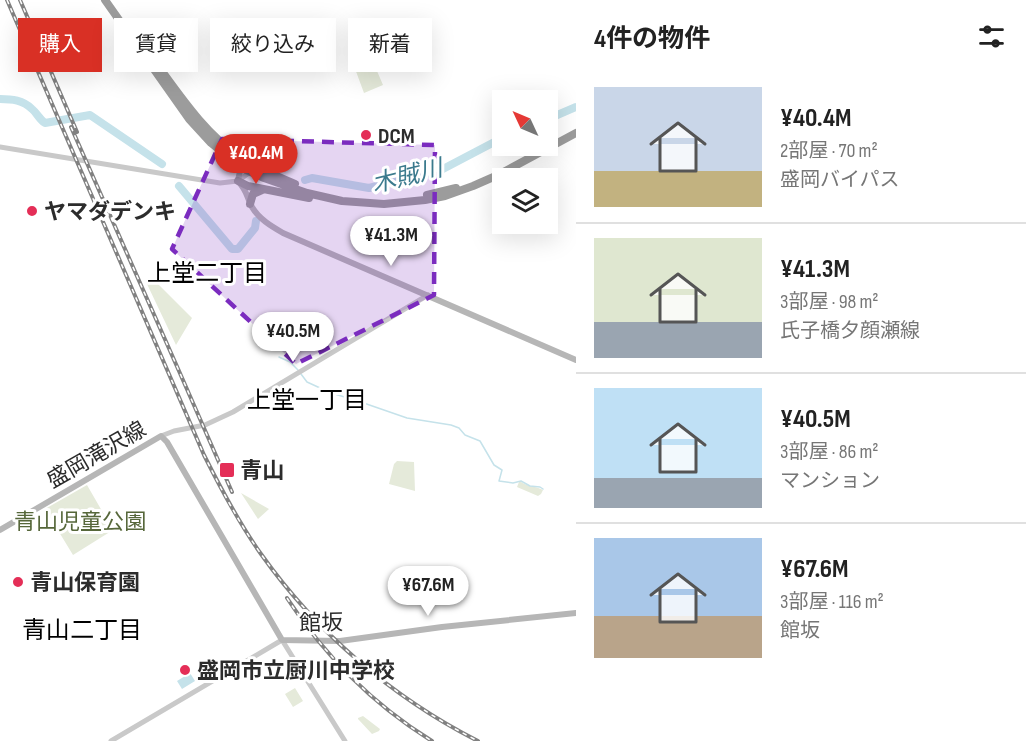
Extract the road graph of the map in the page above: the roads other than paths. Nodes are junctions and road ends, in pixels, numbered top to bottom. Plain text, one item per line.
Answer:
1 (105, 0) edge
2 (110, 0) edge
3 (576, 127) edge
4 (576, 133) edge
5 (558, 137) edge
6 (0, 147) edge
7 (524, 156) edge
8 (239, 157) junction
9 (246, 170) junction
10 (264, 171) junction
11 (238, 181) junction
12 (272, 190) junction
13 (426, 200) junction
14 (250, 204) junction
15 (428, 295) junction
16 (576, 360) edge
17 (161, 436) junction
18 (0, 530) edge
19 (576, 614) edge
20 (282, 640) junction
21 (343, 740) edge
22 (111, 741) edge

1 - 9 highway
2 - 8 highway
3 - 5 highway
4 - 13 highway
6 - 11 street
7 - 10 highway
8 - 9 main road
8 - 10 highway
9 - 10 street
9 - 11 main road
9 - 13 highway
11 - 12 highway
11 - 14 main road
12 - 13 highway
12 - 14 highway
14 - 15 main road
15 - 16 main road
15 - 17 street
17 - 18 main road, 盛岡滝沢線
17 - 20 main road, 盛岡滝沢線
19 - 20 main road, 館坂
20 - 21 street
20 - 22 street

